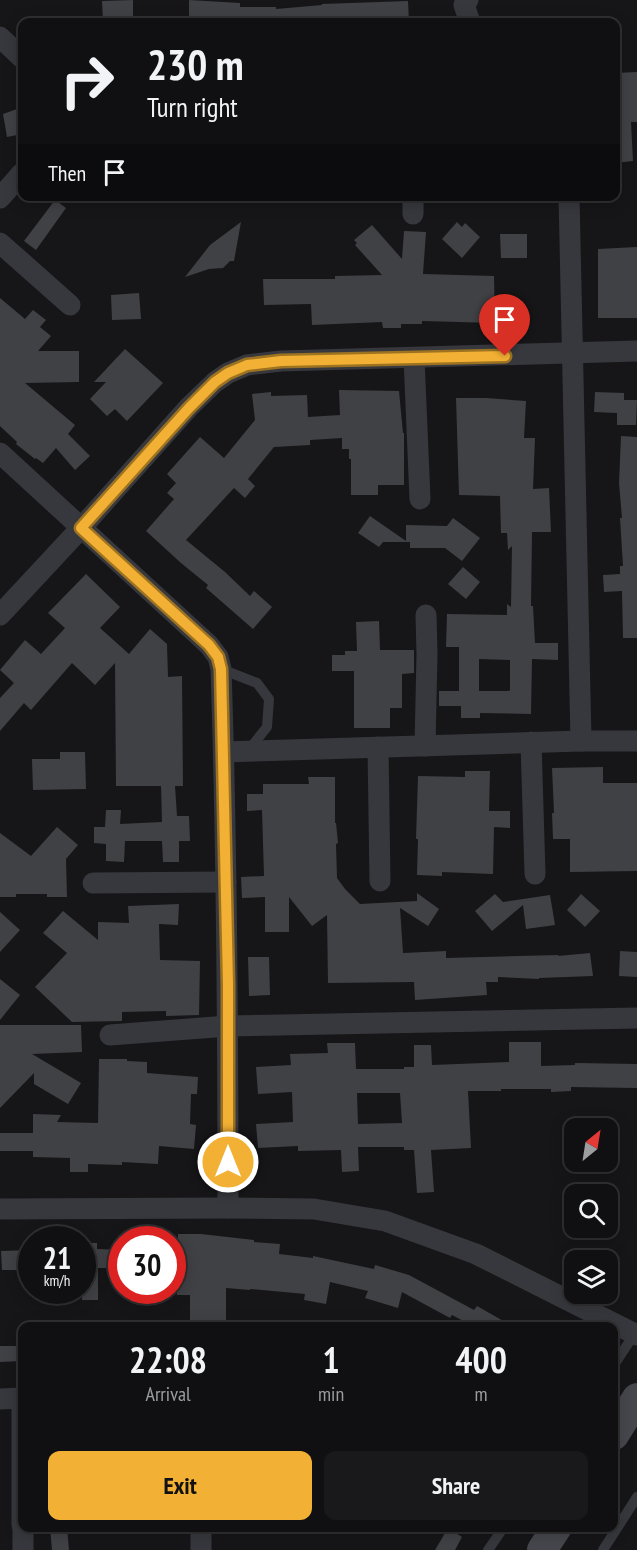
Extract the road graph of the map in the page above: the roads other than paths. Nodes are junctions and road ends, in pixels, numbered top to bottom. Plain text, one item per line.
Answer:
1 (468, 0) edge
2 (469, 18) edge
3 (0, 37) edge
4 (18, 54) edge
5 (18, 178) edge
6 (0, 198) edge
7 (569, 201) edge
8 (0, 243) edge
9 (70, 305) dead end
10 (637, 351) edge
11 (573, 354) junction
12 (414, 358) junction
13 (0, 453) edge
14 (420, 499) dead end
15 (81, 528) junction
16 (0, 615) edge
17 (426, 615) dead end
18 (221, 669) junction
19 (580, 741) junction
20 (637, 741) edge
21 (531, 742) junction
22 (425, 746) junction
23 (378, 747) junction
24 (248, 751) junction
25 (224, 752) junction
26 (535, 874) dead end
27 (226, 882) junction
28 (380, 882) dead end
29 (93, 883) dead end
30 (637, 1018) edge
31 (228, 1026) junction
32 (110, 1035) dead end
33 (228, 1208) junction
34 (0, 1209) edge
35 (612, 1322) edge
36 (618, 1325) edge
37 (636, 1334) edge
38 (618, 1359) edge
39 (18, 1398) edge
40 (637, 1398) edge
41 (0, 1399) edge
42 (618, 1429) edge
43 (637, 1497) edge
44 (618, 1527) edge
45 (22, 1532) edge
46 (201, 1532) edge
47 (501, 1532) edge
48 (554, 1532) edge
49 (615, 1532) edge
50 (23, 1550) edge
51 (201, 1550) edge
52 (488, 1550) edge
53 (542, 1550) edge
54 (603, 1550) edge

1 - 2 street
3 - 4 street
5 - 6 street
7 - 11 street
8 - 9 street
10 - 11 street
11 - 12 street
11 - 19 street
12 - 14 street
12 - 15 street
13 - 15 street
15 - 16 street
15 - 18 street
17 - 22 street
18 - 24 lane
18 - 25 street
19 - 20 street
19 - 21 street
21 - 22 street
21 - 26 street
22 - 23 street
23 - 24 street
23 - 28 street
24 - 25 street
25 - 27 street
27 - 29 street
27 - 31 street
30 - 31 street
31 - 32 street
31 - 33 street
33 - 34 street
33 - 35 street
36 - 37 street
37 - 38 lane
39 - 41 street
40 - 42 street
43 - 44 lane
45 - 50 street
46 - 51 street
47 - 52 lane
48 - 53 street
49 - 54 lane

